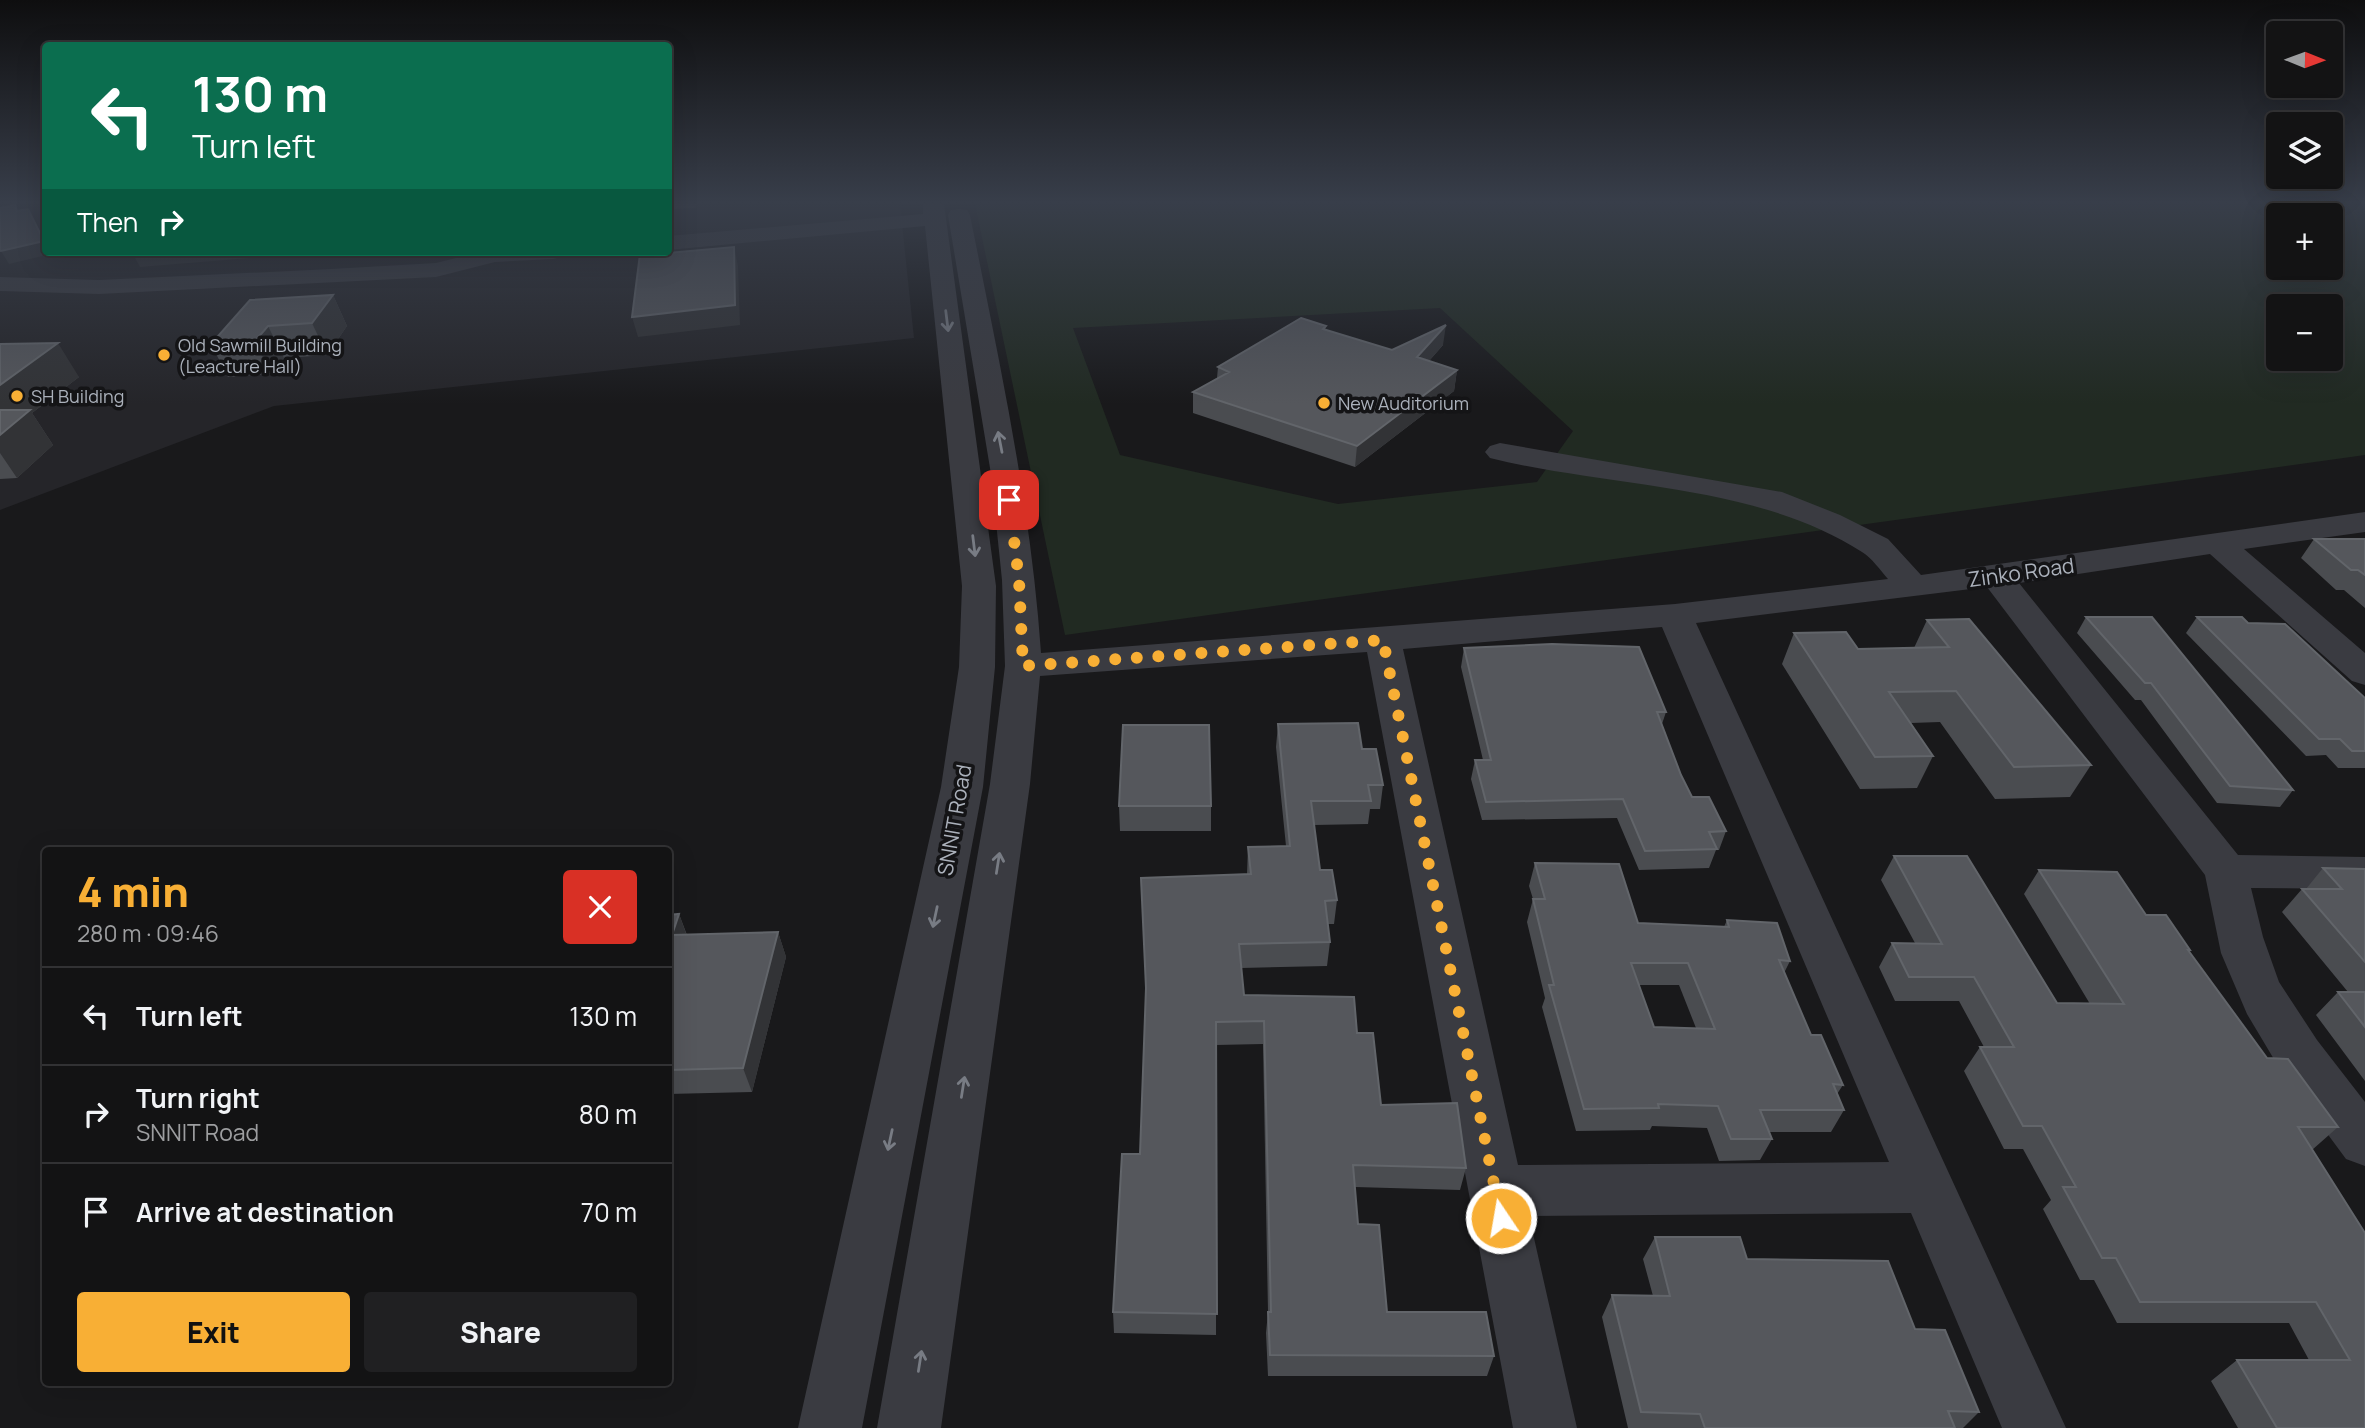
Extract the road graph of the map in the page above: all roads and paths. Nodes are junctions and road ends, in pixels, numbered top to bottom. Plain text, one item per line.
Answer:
1 (424, 271) edge
2 (948, 271) edge
3 (957, 271) edge
4 (0, 284) edge
5 (1500, 452) dead end
6 (2365, 522) edge
7 (2217, 542) junction
8 (1996, 576) junction
9 (1913, 586) junction
10 (1675, 614) junction
11 (1383, 640) junction
12 (1023, 666) junction
13 (2365, 673) edge
14 (2226, 871) junction
15 (2365, 873) edge
16 (2365, 1142) edge
17 (1927, 1187) junction
18 (1496, 1191) junction
19 (830, 1428) edge
20 (909, 1428) edge
21 (1545, 1428) edge
22 (2034, 1428) edge

1 - 4 street
2 -> 19 street, SNNIT Road
12 -> 3 street
5 - 9 street
6 - 7 street, Zinko Road
7 - 8 street, Zinko Road
7 - 13 street
8 - 9 street, Zinko Road
8 - 14 street
9 - 10 street, Zinko Road
10 - 11 street, Zinko Road
10 - 17 street
11 - 12 street, Zinko Road
11 - 18 street
20 -> 12 street
14 - 15 street
14 - 16 street
17 - 18 street
17 - 22 street
18 - 21 street

